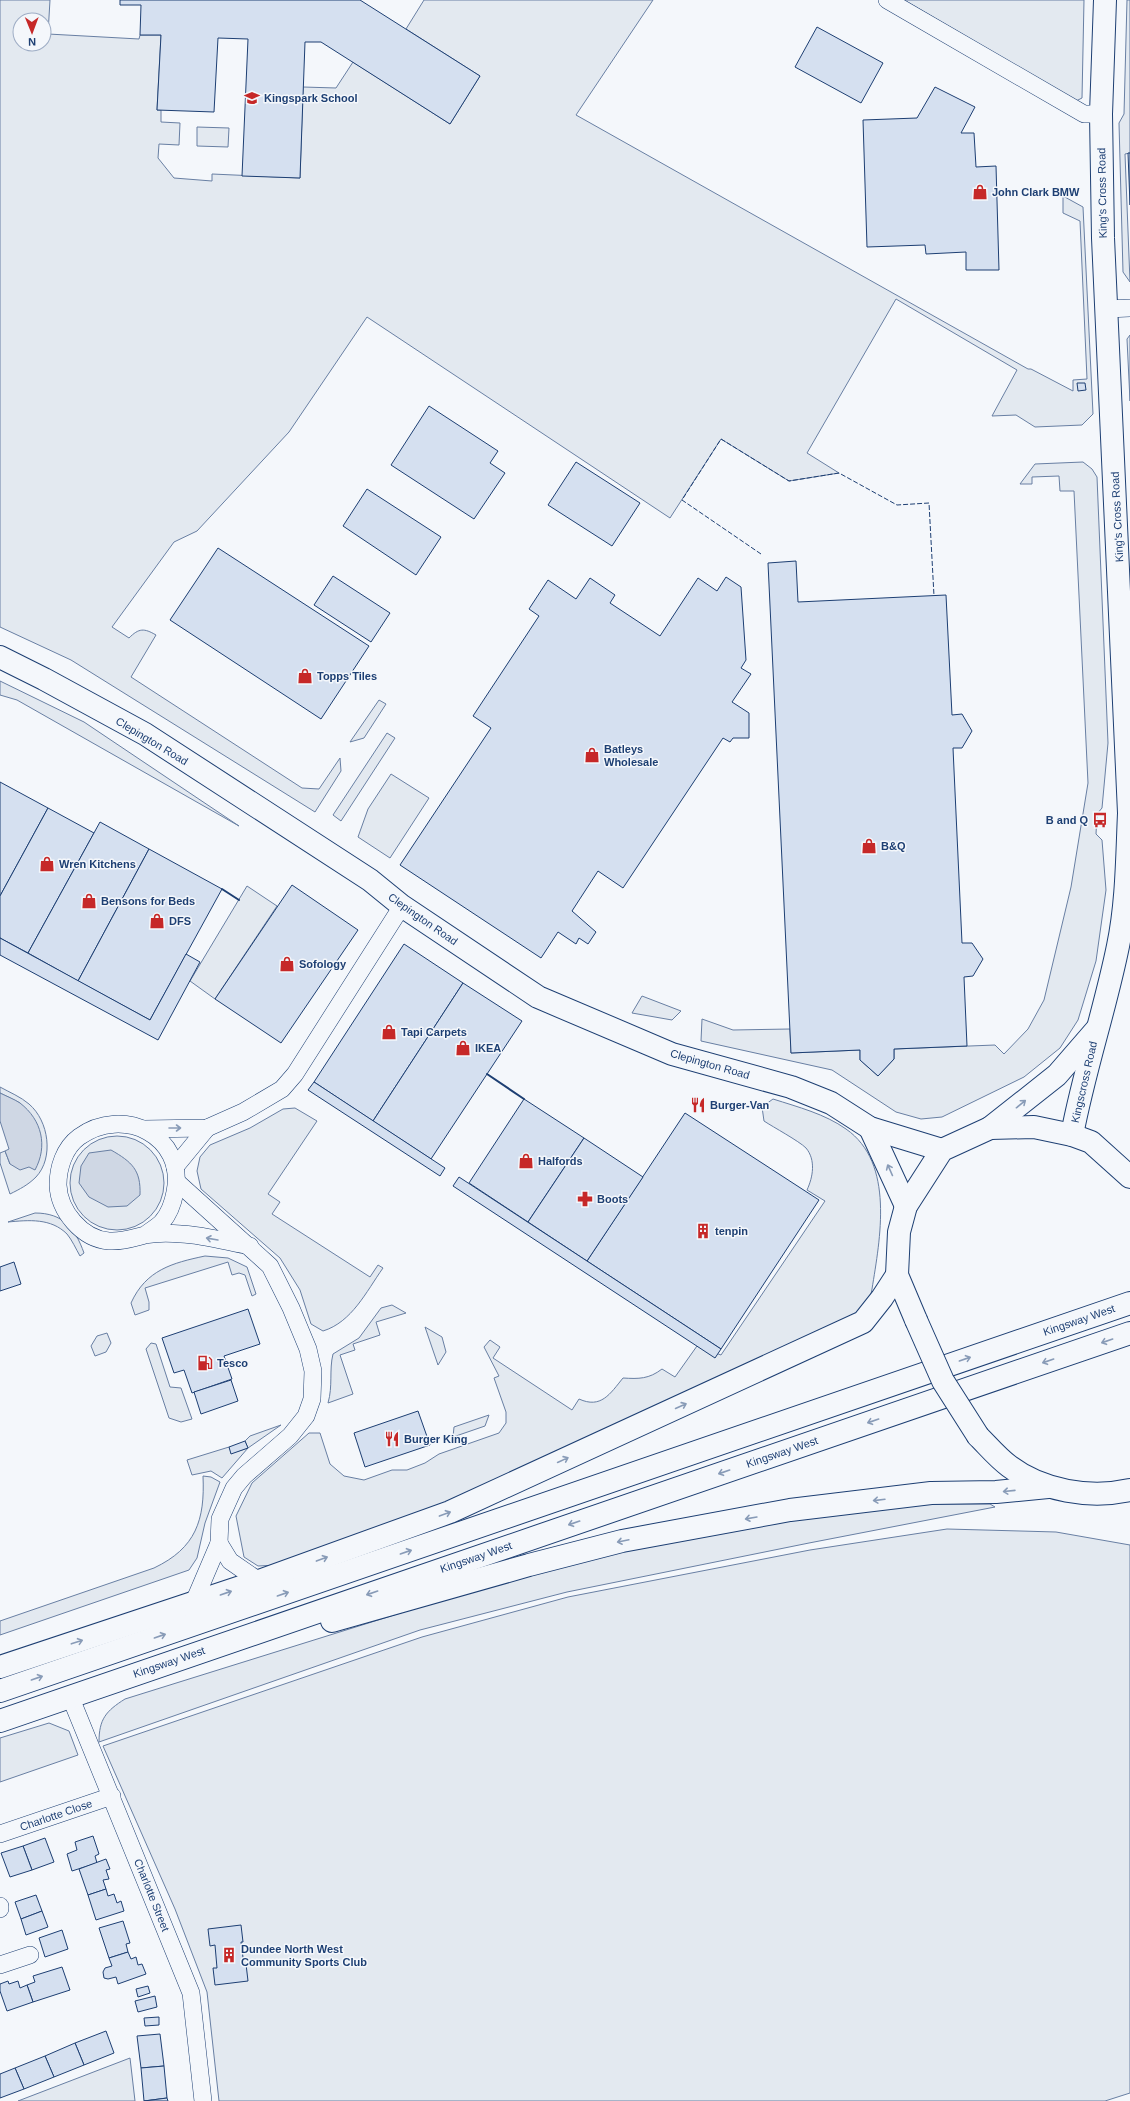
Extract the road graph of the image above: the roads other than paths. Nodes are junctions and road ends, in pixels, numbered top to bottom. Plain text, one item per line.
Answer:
1 (887, 0) edge
2 (1105, 0) edge
3 (1101, 114) junction
4 (1130, 308) edge
5 (1107, 309) junction
6 (1126, 649) edge
7 (0, 657) edge
8 (402, 906) junction
9 (1096, 1030) junction
10 (207, 1128) junction
11 (870, 1128) junction
12 (990, 1128) junction
13 (144, 1129) junction
14 (1072, 1134) junction
15 (942, 1150) junction
16 (176, 1174) junction
17 (1130, 1177) edge
18 (906, 1206) junction
19 (145, 1235) junction
20 (250, 1246) junction
21 (897, 1275) junction
22 (1130, 1303) edge
23 (1130, 1333) edge
24 (1048, 1487) junction
25 (1126, 1493) edge
26 (219, 1544) junction
27 (259, 1581) junction
28 (194, 1604) junction
29 (0, 1666) edge
30 (0, 1691) edge
31 (70, 1696) junction
32 (0, 1721) edge
33 (112, 1796) junction
34 (0, 1834) edge
35 (30, 1955) dead end
36 (1, 1959) edge
37 (203, 2101) edge

1 - 3 street
2 - 3 main road, King's Cross Road
3 - 5 main road, King's Cross Road
4 - 5 street
5 - 6 main road, King's Cross Road
6 - 9 main road, King's Cross Road
7 - 8 main road, Clepington Road
8 - 10 street
8 - 11 main road, Clepington Road
12 -> 9 main road, Kingscross Road
9 - 14 main road, Kingscross Road
13 -> 10 street
10 - 16 street
11 - 15 main road, Clepington Road
18 -> 11 main road
12 - 14 main road
12 - 15 main road
13 - 16 street
13 - 19 street
14 - 17 main road
15 - 18 main road
16 - 19 street
16 - 20 street
18 - 21 main road
20 -> 19 street
20 - 26 street
21 - 24 main road, bridge
27 -> 21 main road
30 -> 22 main road, Kingsway West
23 -> 31 main road, Kingsway West
24 - 25 main road
24 -> 31 main road
26 - 27 street
26 - 28 street
28 -> 27 main road
29 -> 28 main road
31 - 32 main road, Kingsway West
31 - 33 street, Charlotte Street
33 - 34 street, Charlotte Close
33 - 37 street, Charlotte Street
35 - 36 street

